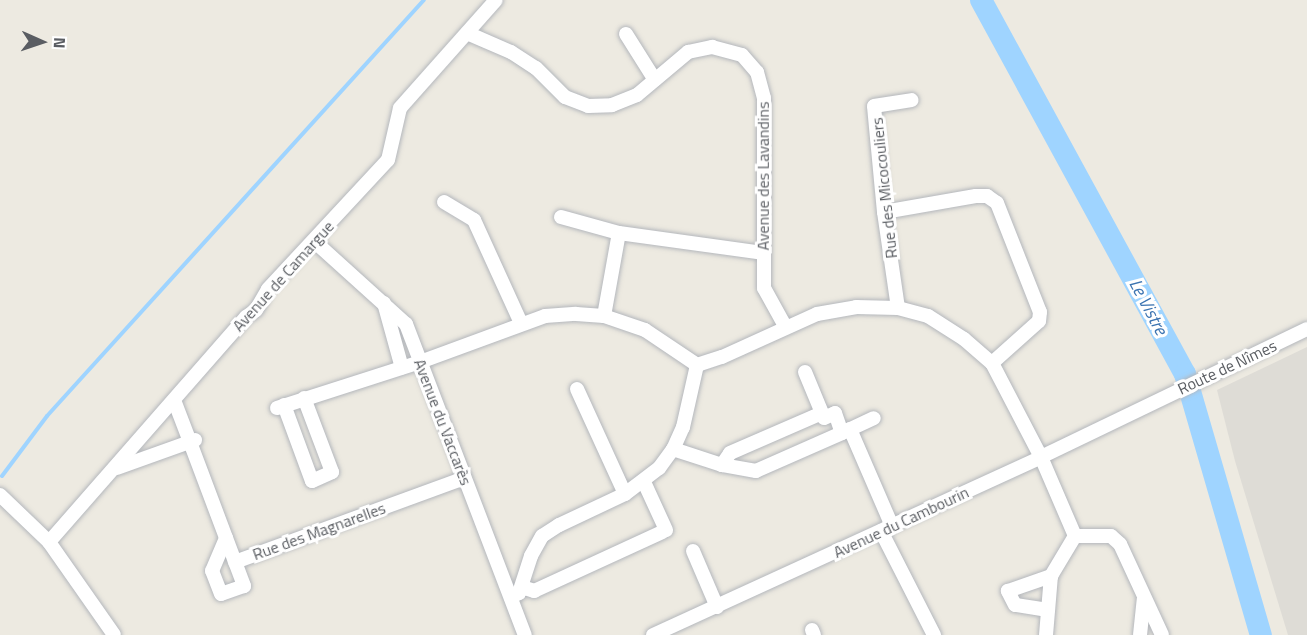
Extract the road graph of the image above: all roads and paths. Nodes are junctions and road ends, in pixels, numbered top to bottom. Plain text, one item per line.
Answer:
1 (496, 0) edge
2 (466, 33) junction
3 (626, 34) dead end
4 (655, 80) junction
5 (912, 100) dead end
6 (444, 202) dead end
7 (884, 212) junction
8 (561, 216) dead end
9 (619, 233) junction
10 (314, 241) junction
11 (763, 253) junction
12 (384, 303) junction
13 (898, 308) junction
14 (604, 316) junction
15 (521, 324) junction
16 (785, 326) junction
17 (1307, 329) edge
18 (420, 362) junction
19 (992, 363) junction
20 (697, 365) junction
21 (402, 368) junction
22 (805, 372) dead end
23 (577, 389) dead end
24 (304, 398) junction
25 (174, 400) junction
26 (1148, 405) joint
27 (822, 413) junction
28 (874, 418) dead end
29 (846, 431) junction
30 (193, 441) junction
31 (673, 449) junction
32 (1041, 457) junction
33 (722, 465) junction
34 (115, 468) junction
35 (464, 478) junction
36 (644, 482) junction
37 (625, 494) junction
38 (0, 495) edge
39 (886, 529) junction
40 (1075, 536) junction
41 (226, 538) junction
42 (49, 542) junction
43 (693, 551) dead end
44 (235, 562) junction
45 (1051, 576) junction
46 (522, 587) junction
47 (511, 597) junction
48 (1144, 599) junction
49 (717, 607) junction
50 (1048, 610) junction
51 (114, 635) edge
52 (525, 635) edge
53 (653, 635) edge
54 (934, 635) edge
55 (1046, 635) edge
56 (1140, 635) edge
57 (1162, 635) edge

1 - 2 street, Avenue de Camargue
2 - 4 street, Avenue des Lavandins
2 - 10 street, Avenue de Camargue
3 - 4 street
4 - 11 street, Avenue des Lavandins
5 - 7 street, Rue des Micocouliers
6 - 15 street
7 - 13 street, Rue des Micocouliers
7 - 19 street
8 - 9 street
9 - 11 street
9 - 14 street
10 - 12 street, Avenue du Vaccarès
10 - 25 street, Avenue de Camargue
11 - 16 street, Avenue des Lavandins
12 - 18 street, Avenue du Vaccarès
12 - 21 street
13 - 16 street
13 - 19 street
14 - 15 street
14 - 20 street
15 - 18 street
16 - 20 street
17 - 26 street, Route de Nîmes
18 - 21 street
18 - 35 street, Avenue du Vaccarès
19 - 32 street
20 - 31 street
21 - 24 street
22 - 27 street
23 - 37 street
24 - 24 street
25 - 30 street, Rue des Magnarelles
25 - 34 street, Avenue de Camargue
26 - 32 street, Avenue du Cambourin
27 - 29 street
27 - 33 street
28 - 29 street
29 - 33 street
29 - 39 street
30 - 34 street
30 - 41 street, Rue des Magnarelles
31 - 33 street
31 - 36 street
32 - 39 street, Avenue du Cambourin
32 - 40 street
34 - 42 street, Avenue de Camargue
35 - 44 street, Rue des Magnarelles
35 - 47 street, Avenue du Vaccarès
36 - 37 street
36 - 46 street
37 - 46 street
38 - 42 street
39 - 49 street, Avenue du Cambourin
39 - 54 street
40 - 45 street
40 - 48 street
41 - 44 street, Rue des Magnarelles
41 - 44 street
42 - 51 street
43 - 49 street
45 - 50 street
45 - 50 street
46 - 47 street
47 - 52 street, Avenue du Vaccarès
48 - 56 street
48 - 57 street
49 - 53 street, Avenue du Cambourin
50 - 55 street

